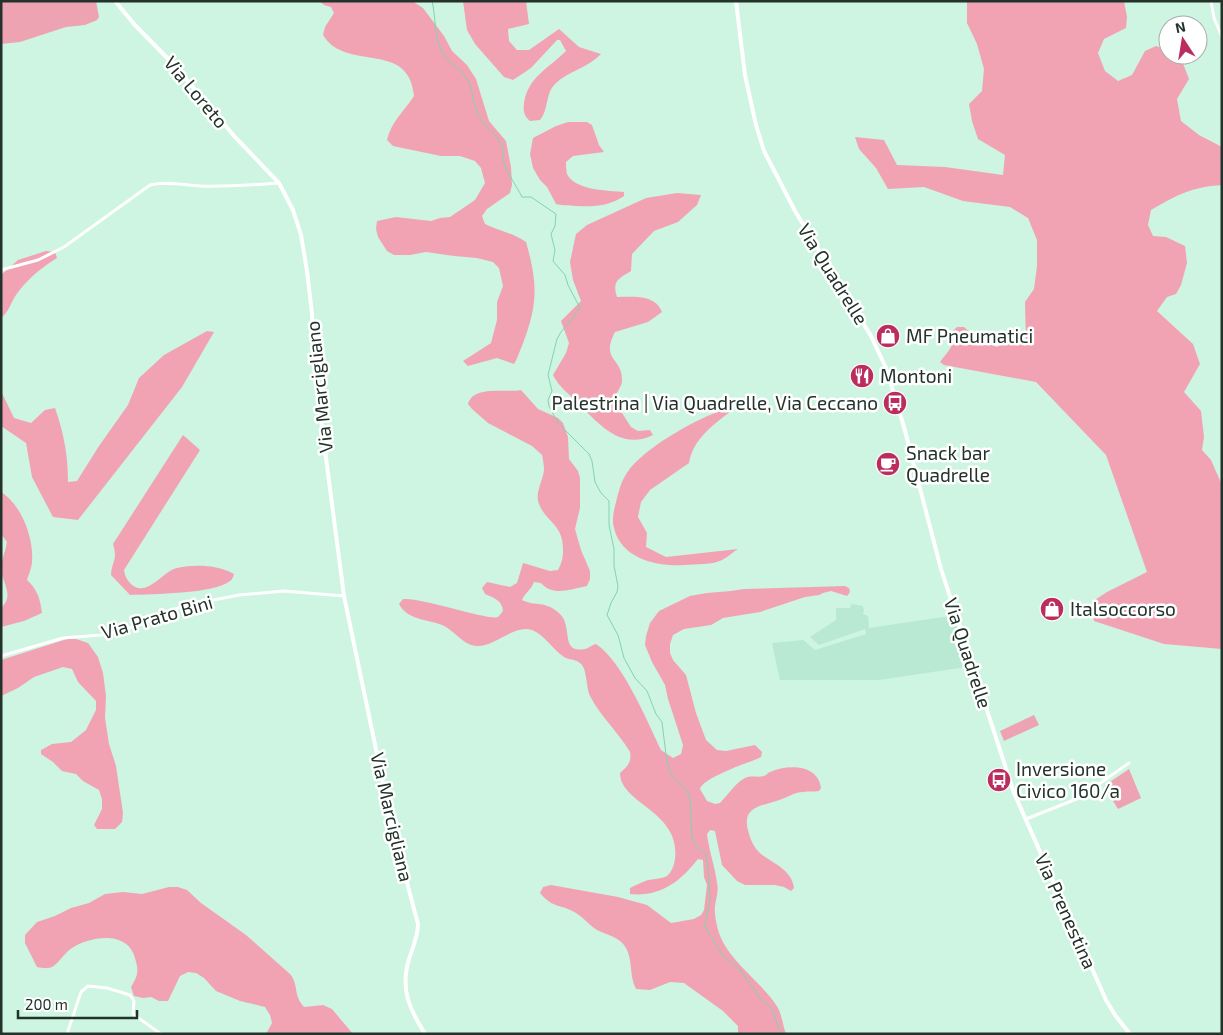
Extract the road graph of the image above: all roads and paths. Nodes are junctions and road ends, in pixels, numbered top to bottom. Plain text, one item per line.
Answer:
1 (115, 1) edge
2 (736, 1) edge
3 (1211, 1) edge
4 (1222, 37) edge
5 (279, 183) junction
6 (1, 270) edge
7 (344, 596) junction
8 (1, 656) edge
9 (1128, 763) dead end
10 (1012, 784) joint
11 (1026, 819) junction
12 (67, 1034) edge
13 (161, 1034) edge
14 (425, 1034) edge
15 (1130, 1034) edge

1 - 5 street, Via Loreto
2 - 10 street, Via Quadrelle
3 - 4 street
5 - 6 street
5 - 7 street, Via Marcigliano
7 - 8 street, Via Prato Bini
7 - 14 street, Via Marcigliana
9 - 11 street
10 - 11 street, Via Prenestina
11 - 15 street, Via Prenestina
12 - 13 street

